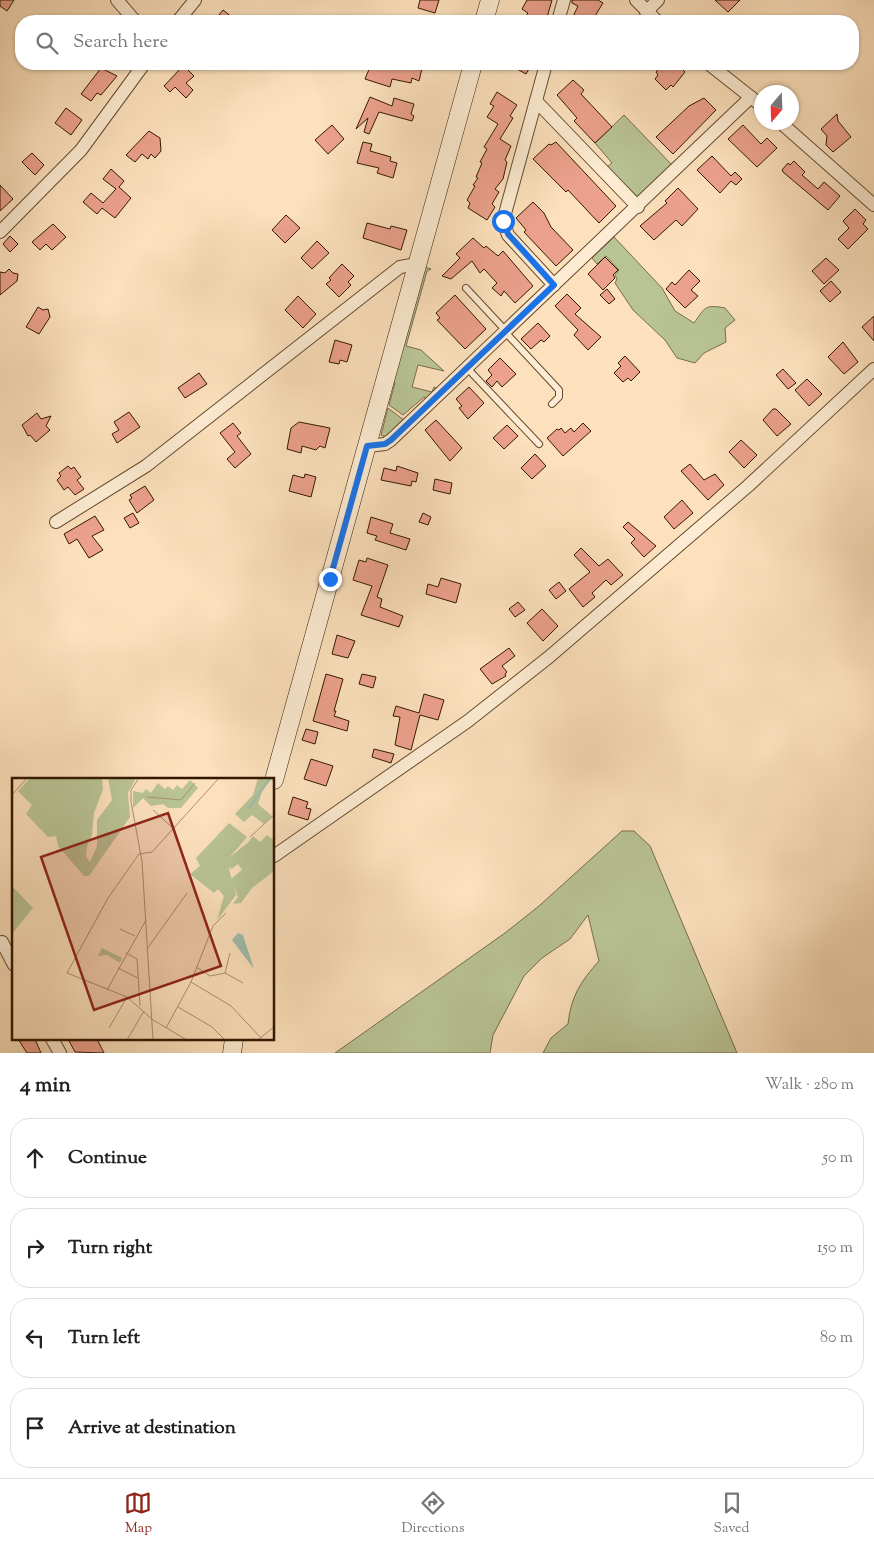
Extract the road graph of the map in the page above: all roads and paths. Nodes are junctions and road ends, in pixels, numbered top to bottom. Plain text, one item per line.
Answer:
1 (117, 0) edge
2 (195, 0) edge
3 (490, 0) edge
4 (564, 0) edge
5 (636, 0) edge
6 (658, 0) edge
7 (646, 12) junction
8 (130, 15) edge
9 (183, 15) edge
10 (486, 15) edge
11 (560, 15) edge
12 (650, 15) edge
13 (140, 70) edge
14 (471, 70) edge
15 (544, 70) edge
16 (716, 70) edge
17 (751, 97) junction
18 (754, 99) edge
19 (536, 101) junction
20 (789, 130) edge
21 (874, 205) edge
22 (638, 207) junction
23 (0, 232) edge
24 (417, 264) junction
25 (554, 285) junction
26 (466, 288) dead end
27 (505, 331) junction
28 (467, 368) junction
29 (874, 369) edge
30 (552, 404) dead end
31 (539, 444) dead end
32 (367, 446) junction
33 (56, 522) dead end
34 (275, 778) edge
35 (275, 855) edge
36 (5, 941) edge
37 (12, 960) edge
38 (53, 1040) edge
39 (234, 1040) edge
40 (60, 1053) edge
41 (232, 1053) edge

1 - 8 street
2 - 9 street
3 - 10 street
4 - 11 street
5 - 7 street
6 - 7 street
7 - 12 street
13 - 23 street
14 - 24 street
15 - 19 street
16 - 17 street
17 - 18 street
17 - 22 street
19 - 22 street
19 - 25 street
20 - 21 street
22 - 25 street
24 - 32 street
24 - 33 street
25 - 27 street
26 - 27 lane
27 - 28 street
27 - 30 lane
28 - 31 lane
28 - 32 street
29 - 35 street
32 - 34 street
36 - 37 street
38 - 40 street
39 - 41 street

